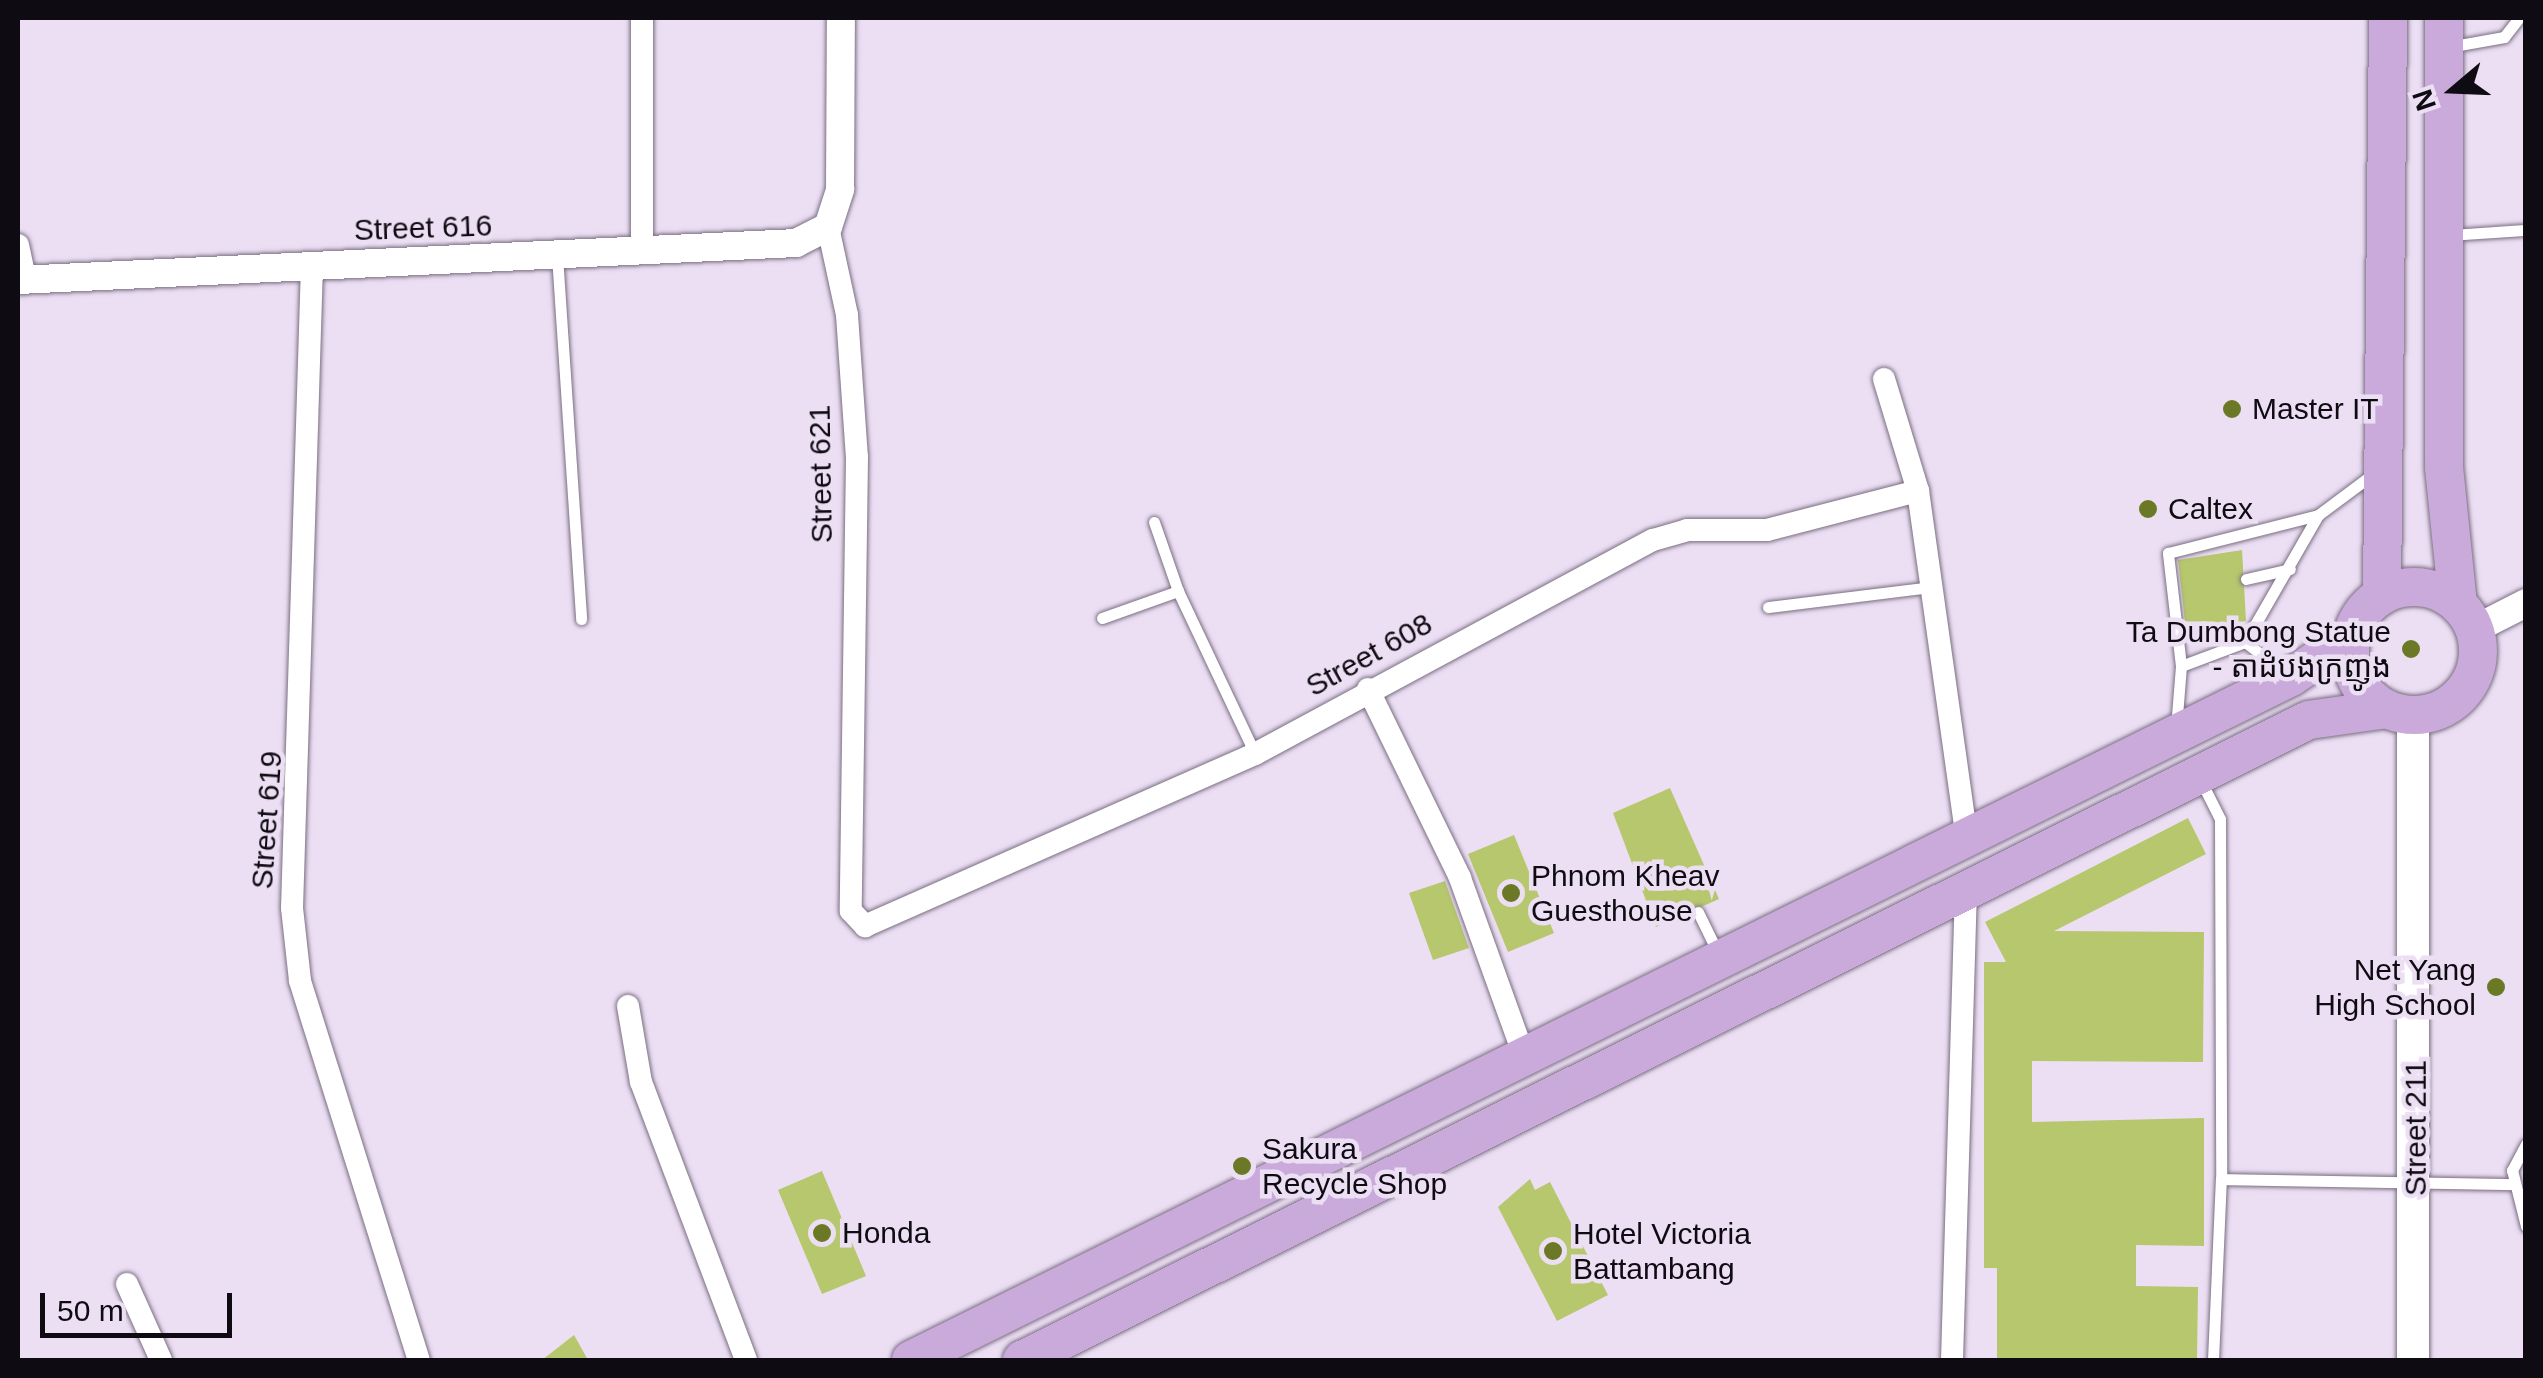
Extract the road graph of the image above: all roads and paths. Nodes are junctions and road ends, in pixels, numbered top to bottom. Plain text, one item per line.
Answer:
1 (642, 18) edge
2 (841, 18) edge
3 (2388, 18) edge
4 (2519, 18) edge
5 (2444, 32) edge
6 (828, 228) junction
7 (2526, 230) edge
8 (2444, 236) junction
9 (18, 245) edge
10 (642, 250) junction
11 (557, 255) junction
12 (312, 265) junction
13 (21, 280) edge
14 (1884, 379) dead end
15 (2389, 463) junction
16 (1918, 491) junction
17 (2318, 514) junction
18 (1154, 522) dead end
19 (2290, 569) junction
20 (2246, 578) dead end
21 (1931, 587) junction
22 (1178, 591) junction
23 (2382, 594) junction
24 (2526, 603) edge
25 (1768, 608) dead end
26 (2467, 616) junction
27 (1102, 618) dead end
28 (582, 619) dead end
29 (2351, 637) junction
30 (2244, 642) junction
31 (2181, 666) junction
32 (2291, 677) junction
33 (1368, 690) junction
34 (2400, 713) junction
35 (2175, 735) junction
36 (1255, 754) junction
37 (2198, 775) junction
38 (1967, 839) junction
39 (1966, 890) junction
40 (1698, 912) dead end
41 (865, 926) joint
42 (1722, 961) junction
43 (628, 1006) dead end
44 (1524, 1059) junction
45 (2526, 1144) edge
46 (2220, 1179) junction
47 (2416, 1183) junction
48 (2512, 1184) junction
49 (2526, 1226) edge
50 (127, 1284) dead end
51 (161, 1360) edge
52 (419, 1360) edge
53 (746, 1360) edge
54 (911, 1360) edge
55 (1022, 1360) edge
56 (1952, 1360) edge
57 (2213, 1360) edge
58 (2414, 1360) edge

1 - 10 street
2 - 6 street, Street 621
3 - 15 main road
4 - 5 lane
5 - 8 main road
6 - 10 street, Street 616
6 - 41 street, Street 621
7 - 8 lane
8 - 26 main road
9 - 13 street
10 - 11 street, Street 616
11 - 12 street, Street 616
11 - 28 lane
12 - 13 street, Street 616
12 - 52 street, Street 619
14 - 16 street
15 - 17 lane
15 - 23 main road
16 - 21 street
16 - 33 street, Street 608
17 - 19 lane
17 - 31 lane
18 - 22 lane
19 - 20 lane
19 - 30 lane
21 - 25 lane
21 - 38 street
22 - 27 lane
22 - 36 lane
23 - 26 main road
23 - 29 main road
24 - 26 street
26 - 34 main road
29 - 32 main road
29 - 34 main road
30 - 31 lane
30 - 32 lane
31 - 35 lane
32 - 35 main road
33 - 36 street, Street 608
33 - 44 street
34 - 37 main road
34 - 47 main road, Street 211
35 - 38 main road
36 - 41 street, Street 608
37 - 39 main road
37 - 46 lane
38 - 42 main road
39 - 55 main road
39 - 56 street
40 - 42 lane
42 - 44 main road
43 - 53 street
44 - 54 main road
45 - 48 lane
46 - 47 lane
46 - 57 lane
47 - 48 lane
47 - 58 main road, Street 211
48 - 49 lane
50 - 51 street

